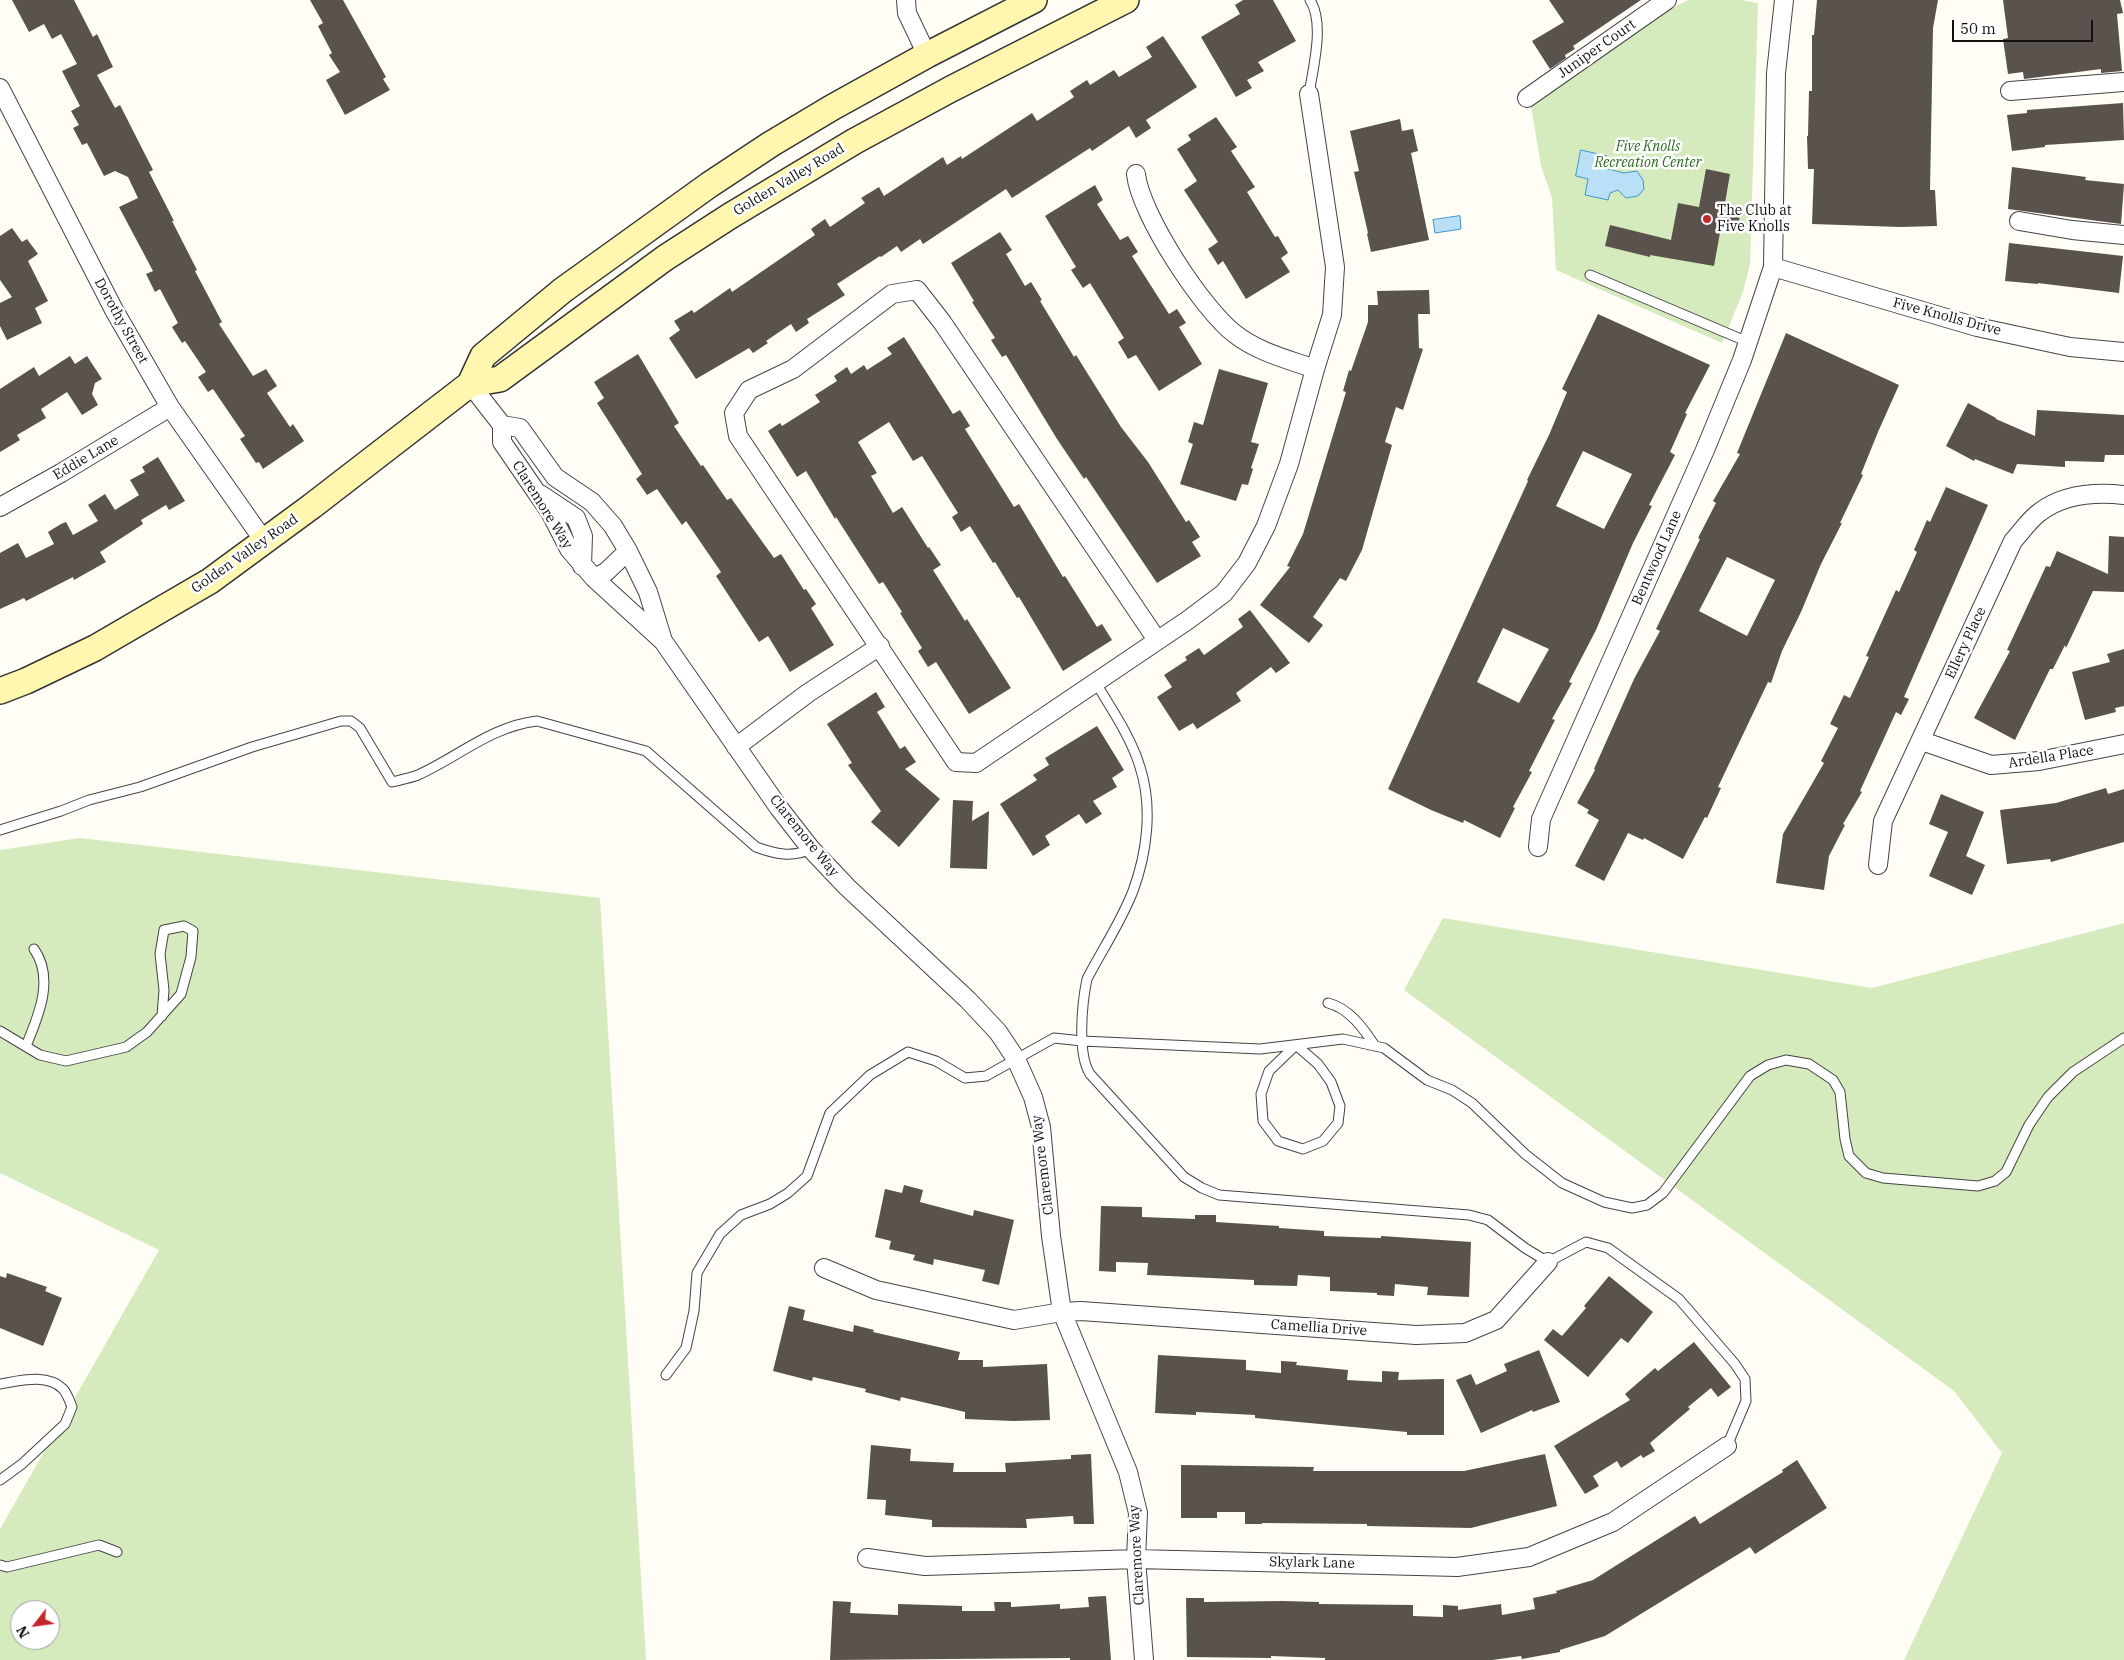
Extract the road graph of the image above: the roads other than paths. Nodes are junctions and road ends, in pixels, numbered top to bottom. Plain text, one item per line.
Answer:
1 (906, 0) edge
2 (1034, 0) edge
3 (1126, 0) edge
4 (1310, 0) edge
5 (1668, 0) edge
6 (1784, 0) edge
7 (927, 54) junction
8 (2124, 82) edge
9 (0, 88) edge
10 (2010, 91) dead end
11 (1310, 94) joint
12 (1527, 98) dead end
13 (1136, 174) dead end
14 (2019, 221) dead end
15 (2124, 235) edge
16 (1773, 267) junction
17 (1590, 275) dead end
18 (1748, 342) junction
19 (2124, 352) edge
20 (1315, 369) junction
21 (470, 384) junction
22 (170, 407) junction
23 (502, 425) junction
24 (2124, 495) edge
25 (0, 507) edge
26 (264, 541) junction
27 (628, 551) junction
28 (588, 572) junction
29 (1158, 640) junction
30 (662, 641) junction
31 (880, 646) junction
32 (1096, 683) junction
33 (0, 691) edge
34 (1922, 741) junction
35 (2124, 744) edge
36 (736, 747) junction
37 (0, 830) edge
38 (1538, 848) dead end
39 (811, 849) junction
40 (1878, 865) dead end
41 (34, 949) dead end
42 (1328, 1003) dead end
43 (162, 1016) junction
44 (0, 1031) edge
45 (2124, 1038) edge
46 (1082, 1042) junction
47 (1296, 1045) junction
48 (26, 1046) junction
49 (1375, 1046) junction
50 (1016, 1058) junction
51 (1548, 1262) junction
52 (824, 1268) dead end
53 (1062, 1312) junction
54 (666, 1375) dead end
55 (0, 1384) edge
56 (1727, 1446) joint
57 (0, 1480) edge
58 (117, 1552) dead end
59 (867, 1558) dead end
60 (1136, 1559) junction
61 (0, 1565) edge
62 (1144, 1660) edge

1 - 7 street
2 - 7 main road, Golden Valley Road
3 - 21 main road, Golden Valley Road
4 - 11 lane
5 - 12 street, Juniper Court
6 - 16 street, Bentwood Lane
7 - 21 main road, Golden Valley Road
8 - 10 street
9 - 22 street, Dorothy Street
11 - 20 street
13 - 20 street
14 - 15 street
16 - 18 street, Bentwood Lane
16 - 19 street, Five Knolls Drive
17 - 18 lane
18 - 38 street, Bentwood Lane
20 - 29 street
21 - 23 street, Claremore Way
21 - 26 main road, Golden Valley Road
22 - 25 street, Eddie Lane
22 - 26 street, Dorothy Street
23 - 27 street, Claremore Way
23 - 28 street, Claremore Way
24 - 34 street, Ellery Place
26 - 33 main road, Golden Valley Road
27 - 28 street
27 - 30 street, Claremore Way
28 - 30 street, Claremore Way
29 - 31 street
29 - 32 street
30 - 36 street, Claremore Way
31 - 32 street
31 - 36 street
32 - 46 lane
34 - 35 street, Ardella Place
34 - 40 street, Ellery Place
36 - 39 street, Claremore Way
37 - 39 lane
39 - 50 street, Claremore Way
41 - 48 lane
42 - 49 lane
43 - 43 lane
43 - 48 lane
44 - 48 lane
45 - 49 lane
46 - 47 lane
46 - 50 lane
46 - 51 lane
47 - 47 lane
47 - 49 lane
50 - 53 street, Claremore Way
50 - 54 lane
51 - 53 street, Camellia Drive
51 - 56 lane
52 - 53 street, Camellia Drive
53 - 60 street, Claremore Way
55 - 57 lane
56 - 60 street, Skylark Lane
58 - 61 lane
59 - 60 street, Skylark Lane
60 - 62 street, Claremore Way

